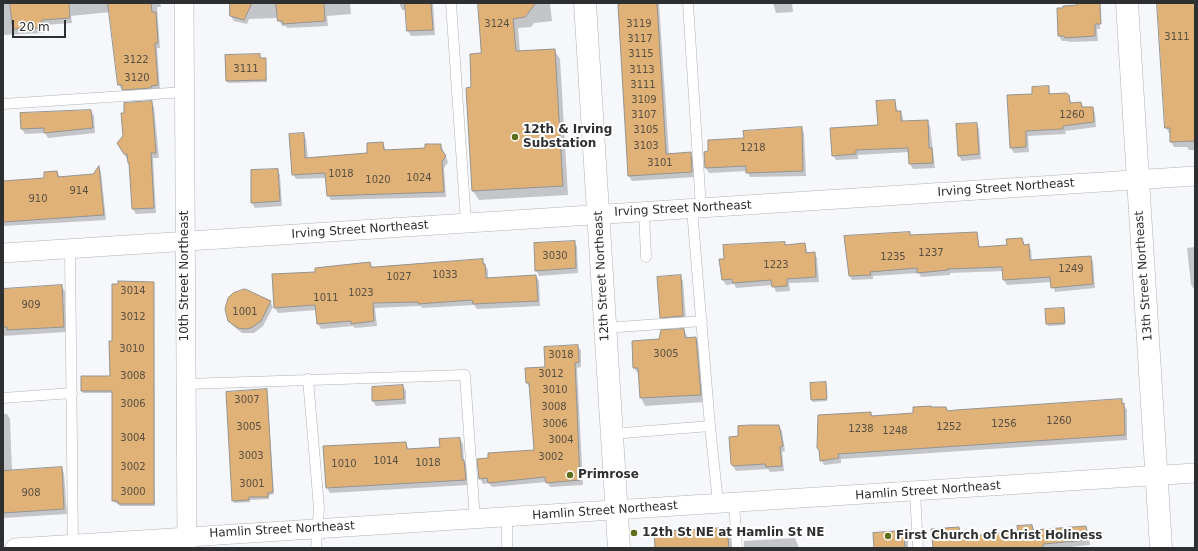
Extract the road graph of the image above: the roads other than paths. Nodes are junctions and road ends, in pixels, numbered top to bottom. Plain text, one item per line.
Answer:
1 (184, 3) edge
2 (452, 3) edge
3 (585, 3) edge
4 (688, 3) edge
5 (1127, 3) edge
6 (185, 92) junction
7 (3, 104) edge
8 (1195, 176) edge
9 (1138, 180) junction
10 (696, 209) junction
11 (644, 211) junction
12 (598, 214) junction
13 (466, 223) junction
14 (185, 242) junction
15 (70, 249) junction
16 (3, 253) edge
17 (646, 257) dead end
18 (702, 321) junction
19 (605, 328) junction
20 (308, 380) junction
21 (186, 384) junction
22 (72, 393) junction
23 (3, 398) edge
24 (710, 426) junction
25 (611, 434) junction
26 (1195, 473) edge
27 (1157, 476) junction
28 (915, 492) junction
29 (726, 503) junction
30 (617, 510) junction
31 (507, 518) junction
32 (475, 520) junction
33 (316, 528) junction
34 (187, 542) edge
35 (73, 546) edge
36 (15, 548) edge
37 (316, 548) edge
38 (507, 548) edge
39 (619, 548) edge
40 (737, 548) edge
41 (918, 548) edge
42 (1161, 548) edge

1 - 6 street, 10th Street Northeast
2 - 13 lane
3 - 12 street, 12th Street Northeast
4 - 10 lane
5 - 9 street, 13th Street Northeast
6 - 7 lane
6 - 14 street, 10th Street Northeast
8 - 9 street, Irving Street Northeast
9 - 10 street, Irving Street Northeast
9 - 27 street, 13th Street Northeast
10 - 11 street, Irving Street Northeast
10 - 18 lane
11 - 12 street, Irving Street Northeast
11 - 17 lane
12 - 13 street, Irving Street Northeast
12 - 19 street, 12th Street Northeast
13 - 14 street, Irving Street Northeast
14 - 15 street, Irving Street Northeast
14 - 21 street, 10th Street Northeast
15 - 16 street, Irving Street Northeast
15 - 22 lane
18 - 19 lane
18 - 24 lane
19 - 25 street, 12th Street Northeast
20 - 21 lane
20 - 32 lane
20 - 33 lane
21 - 34 street, 10th Street Northeast
22 - 23 lane
22 - 35 lane
24 - 25 lane
24 - 29 lane
25 - 30 street, 12th Street Northeast
26 - 27 street, Hamlin Street Northeast
27 - 28 street, Hamlin Street Northeast
27 - 42 street, 13th Street Northeast
28 - 29 street, Hamlin Street Northeast
28 - 41 lane
29 - 30 street, Hamlin Street Northeast
29 - 40 lane
30 - 31 street, Hamlin Street Northeast
30 - 39 street, 12th Street Northeast
31 - 32 street, Hamlin Street Northeast
31 - 38 lane
32 - 33 street, Hamlin Street Northeast
33 - 34 street, Hamlin Street Northeast
33 - 37 lane
34 - 35 street, Hamlin Street Northeast
35 - 36 street, Hamlin Street Northeast

